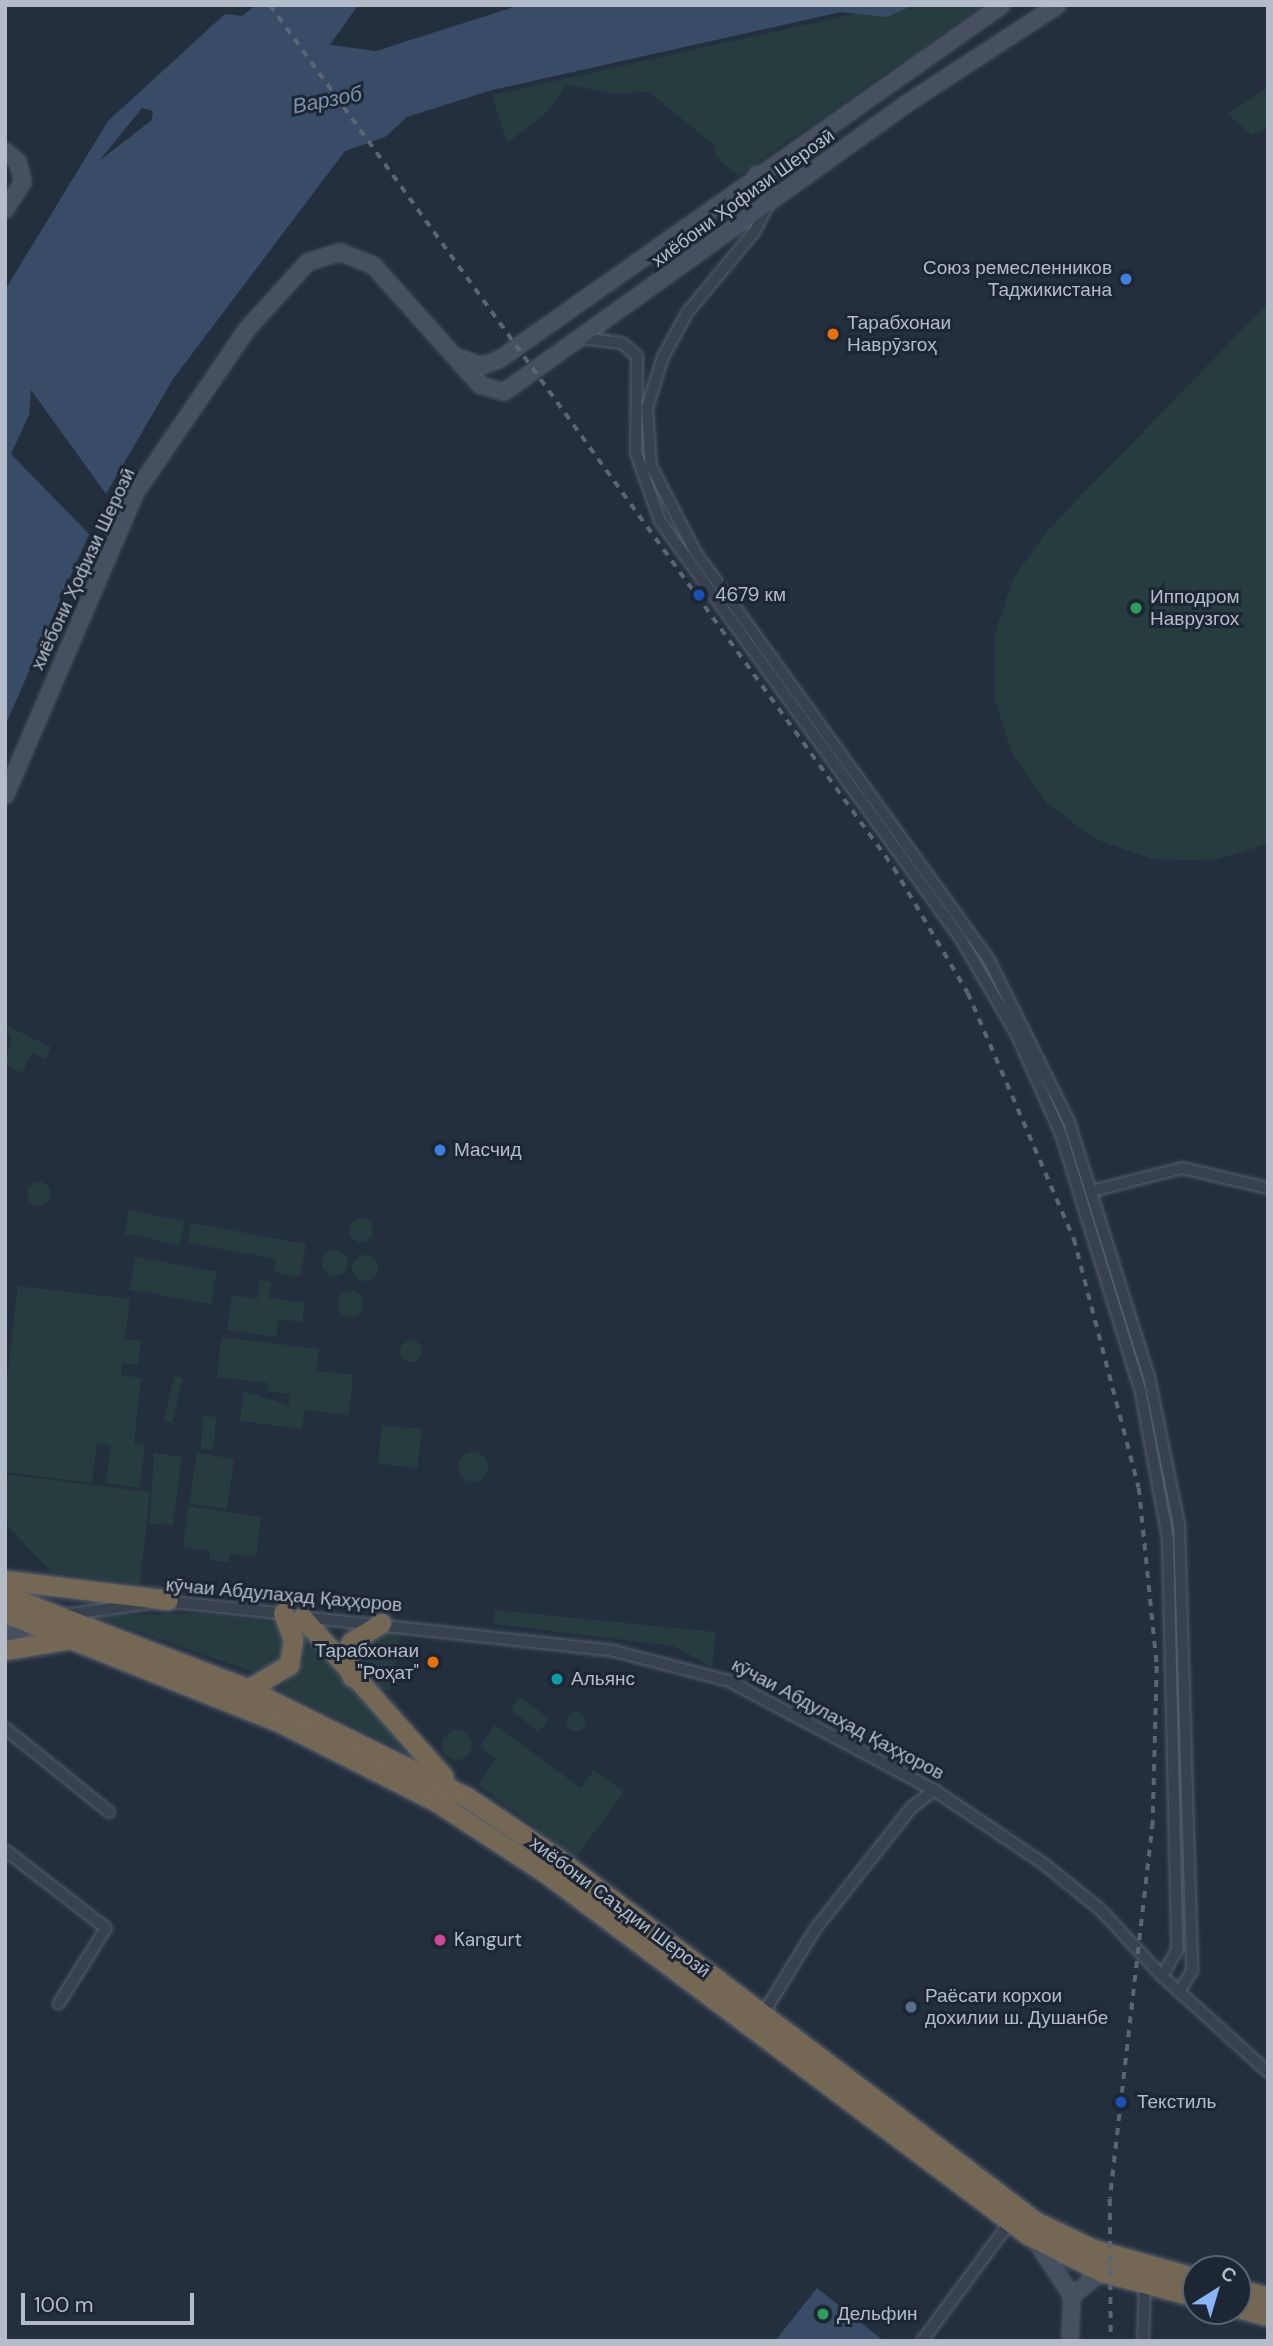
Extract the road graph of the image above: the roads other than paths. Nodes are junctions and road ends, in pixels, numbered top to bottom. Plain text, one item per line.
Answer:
1 (1002, 5) edge
2 (1058, 5) edge
3 (6, 150) edge
4 (757, 174) junction
5 (772, 200) junction
6 (5, 210) edge
7 (582, 338) junction
8 (459, 357) junction
9 (748, 625) junction
10 (738, 633) junction
11 (850, 764) junction
12 (840, 771) junction
13 (5, 796) edge
14 (1268, 1188) edge
15 (1092, 1191) junction
16 (5, 1580) edge
17 (5, 1595) edge
18 (168, 1600) junction
19 (5, 1613) edge
20 (293, 1615) junction
21 (57, 1616) junction
22 (381, 1623) junction
23 (32, 1624) junction
24 (5, 1638) edge
25 (73, 1639) junction
26 (5, 1650) edge
27 (354, 1681) junction
28 (248, 1689) junction
29 (5, 1728) edge
30 (934, 1790) junction
31 (467, 1797) junction
32 (109, 1812) dead end
33 (5, 1850) edge
34 (1162, 1976) junction
35 (1179, 1992) junction
36 (60, 2003) dead end
37 (764, 2014) junction
38 (1268, 2072) edge
39 (1010, 2222) junction
40 (1028, 2235) junction
41 (1102, 2272) junction
42 (1182, 2274) edge
43 (1145, 2284) junction
44 (1182, 2293) edge
45 (1072, 2296) junction
46 (922, 2341) edge
47 (1070, 2341) edge
48 (1143, 2341) edge

1 - 4 main road, хиёбони Ҳофизи Шерозӣ
2 - 5 main road, хиёбони Ҳофизи Шерозӣ
3 - 6 main road
4 - 5 main road
4 - 8 main road, хиёбони Ҳофизи Шерозӣ
5 - 7 main road, хиёбони Ҳофизи Шерозӣ
5 - 9 street
7 - 8 main road, хиёбони Ҳофизи Шерозӣ
7 - 10 street
8 - 13 main road, хиёбони Ҳофизи Шерозӣ
9 - 10 street
9 - 11 street
10 - 12 street
11 - 12 street
11 - 15 street
12 - 34 street
14 - 15 street
15 - 35 street
16 - 18 highway
17 - 21 highway, хиёбони Саъдии Шерозӣ
18 - 20 street, кӯчаи Абдулаҳад Қаҳҳоров
18 - 21 street, кӯчаи Абдулаҳад Қаҳҳоров
19 - 23 highway, хиёбони Саъдии Шерозӣ
20 - 22 street, кӯчаи Абдулаҳад Қаҳҳоров
20 - 27 highway
20 - 28 highway
21 - 23 main road, кӯчаи Абдулаҳад Қаҳҳоров
21 - 28 highway, хиёбони Саъдии Шерозӣ
22 - 27 highway
22 - 30 street, кӯчаи Абдулаҳад Қаҳҳоров
23 - 24 main road, кӯчаи Абдулаҳад Қаҳҳоров
23 - 25 highway, хиёбони Саъдии Шерозӣ
25 - 26 highway
25 - 39 highway, хиёбони Саъдии Шерозӣ
27 - 31 highway
28 - 31 highway, хиёбони Саъдии Шерозӣ
29 - 32 street
30 - 34 street, кӯчаи Абдулаҳад Қаҳҳоров
30 - 37 street
31 - 37 highway, хиёбони Саъдии Шерозӣ
33 - 36 street
34 - 35 street, кӯчаи Абдулаҳад Қаҳҳоров
35 - 38 street, кӯчаи Абдулаҳад Қаҳҳоров
37 - 42 highway, хиёбони Саъдии Шерозӣ
39 - 40 highway, хиёбони Саъдии Шерозӣ
39 - 46 street
40 - 41 highway, хиёбони Саъдии Шерозӣ
40 - 45 main road
41 - 43 highway, хиёбони Саъдии Шерозӣ
41 - 45 main road
43 - 44 highway, хиёбони Саъдии Шерозӣ
43 - 48 street
45 - 47 main road

